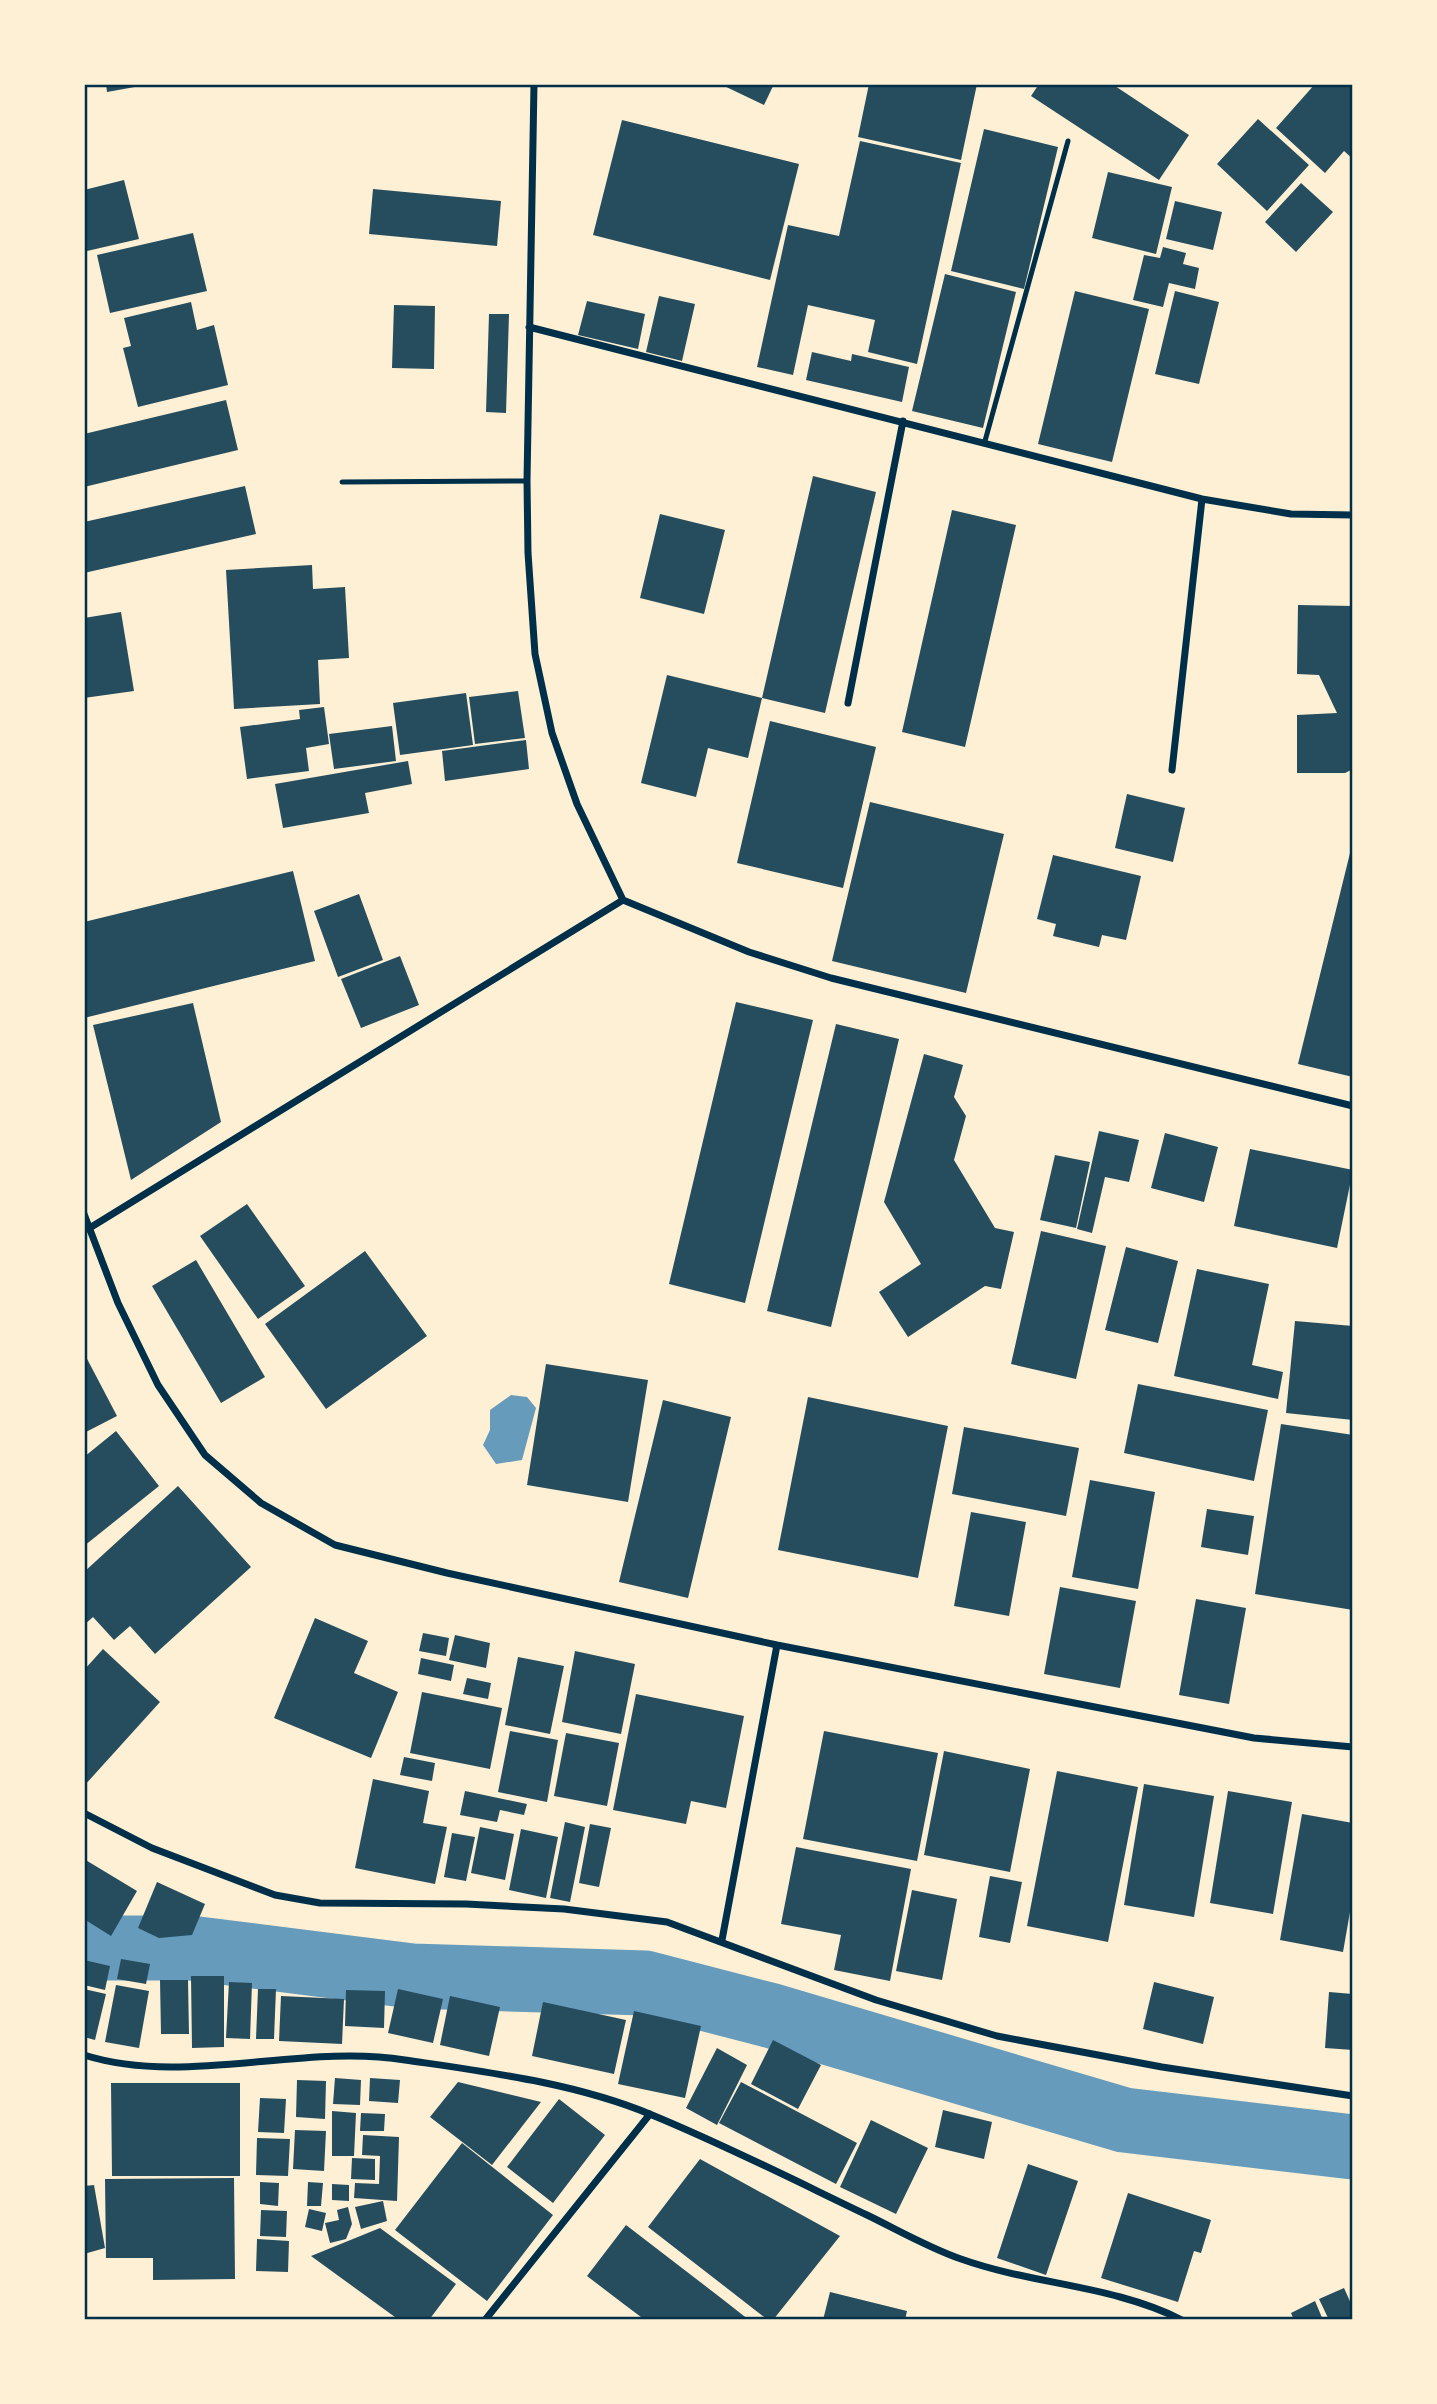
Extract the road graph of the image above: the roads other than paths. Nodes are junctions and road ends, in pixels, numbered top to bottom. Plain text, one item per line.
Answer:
1 (534, 84) edge
2 (1068, 141) dead end
3 (529, 327) junction
4 (902, 421) junction
5 (985, 441) junction
6 (527, 481) junction
7 (342, 482) dead end
8 (1202, 499) junction
9 (1353, 515) edge
10 (848, 703) dead end
11 (1172, 770) dead end
12 (623, 900) junction
13 (1353, 1106) edge
14 (84, 1214) edge
15 (88, 1229) junction
16 (777, 1645) junction
17 (1353, 1747) edge
18 (84, 1813) edge
19 (722, 1940) junction
20 (84, 2055) edge
21 (1353, 2096) edge
22 (650, 2114) junction
23 (485, 2320) edge
24 (1182, 2320) edge

1 - 3 street
2 - 5 lane
3 - 4 street
3 - 6 street
4 - 5 street
4 - 10 street
5 - 8 street
6 - 7 lane
6 - 12 street
8 - 9 street
8 - 11 street
12 - 13 street
12 - 15 street
14 - 15 street
15 - 16 street
16 - 17 street
16 - 19 street
18 - 19 street
19 - 21 street
20 - 22 street
22 - 23 street
22 - 24 street

